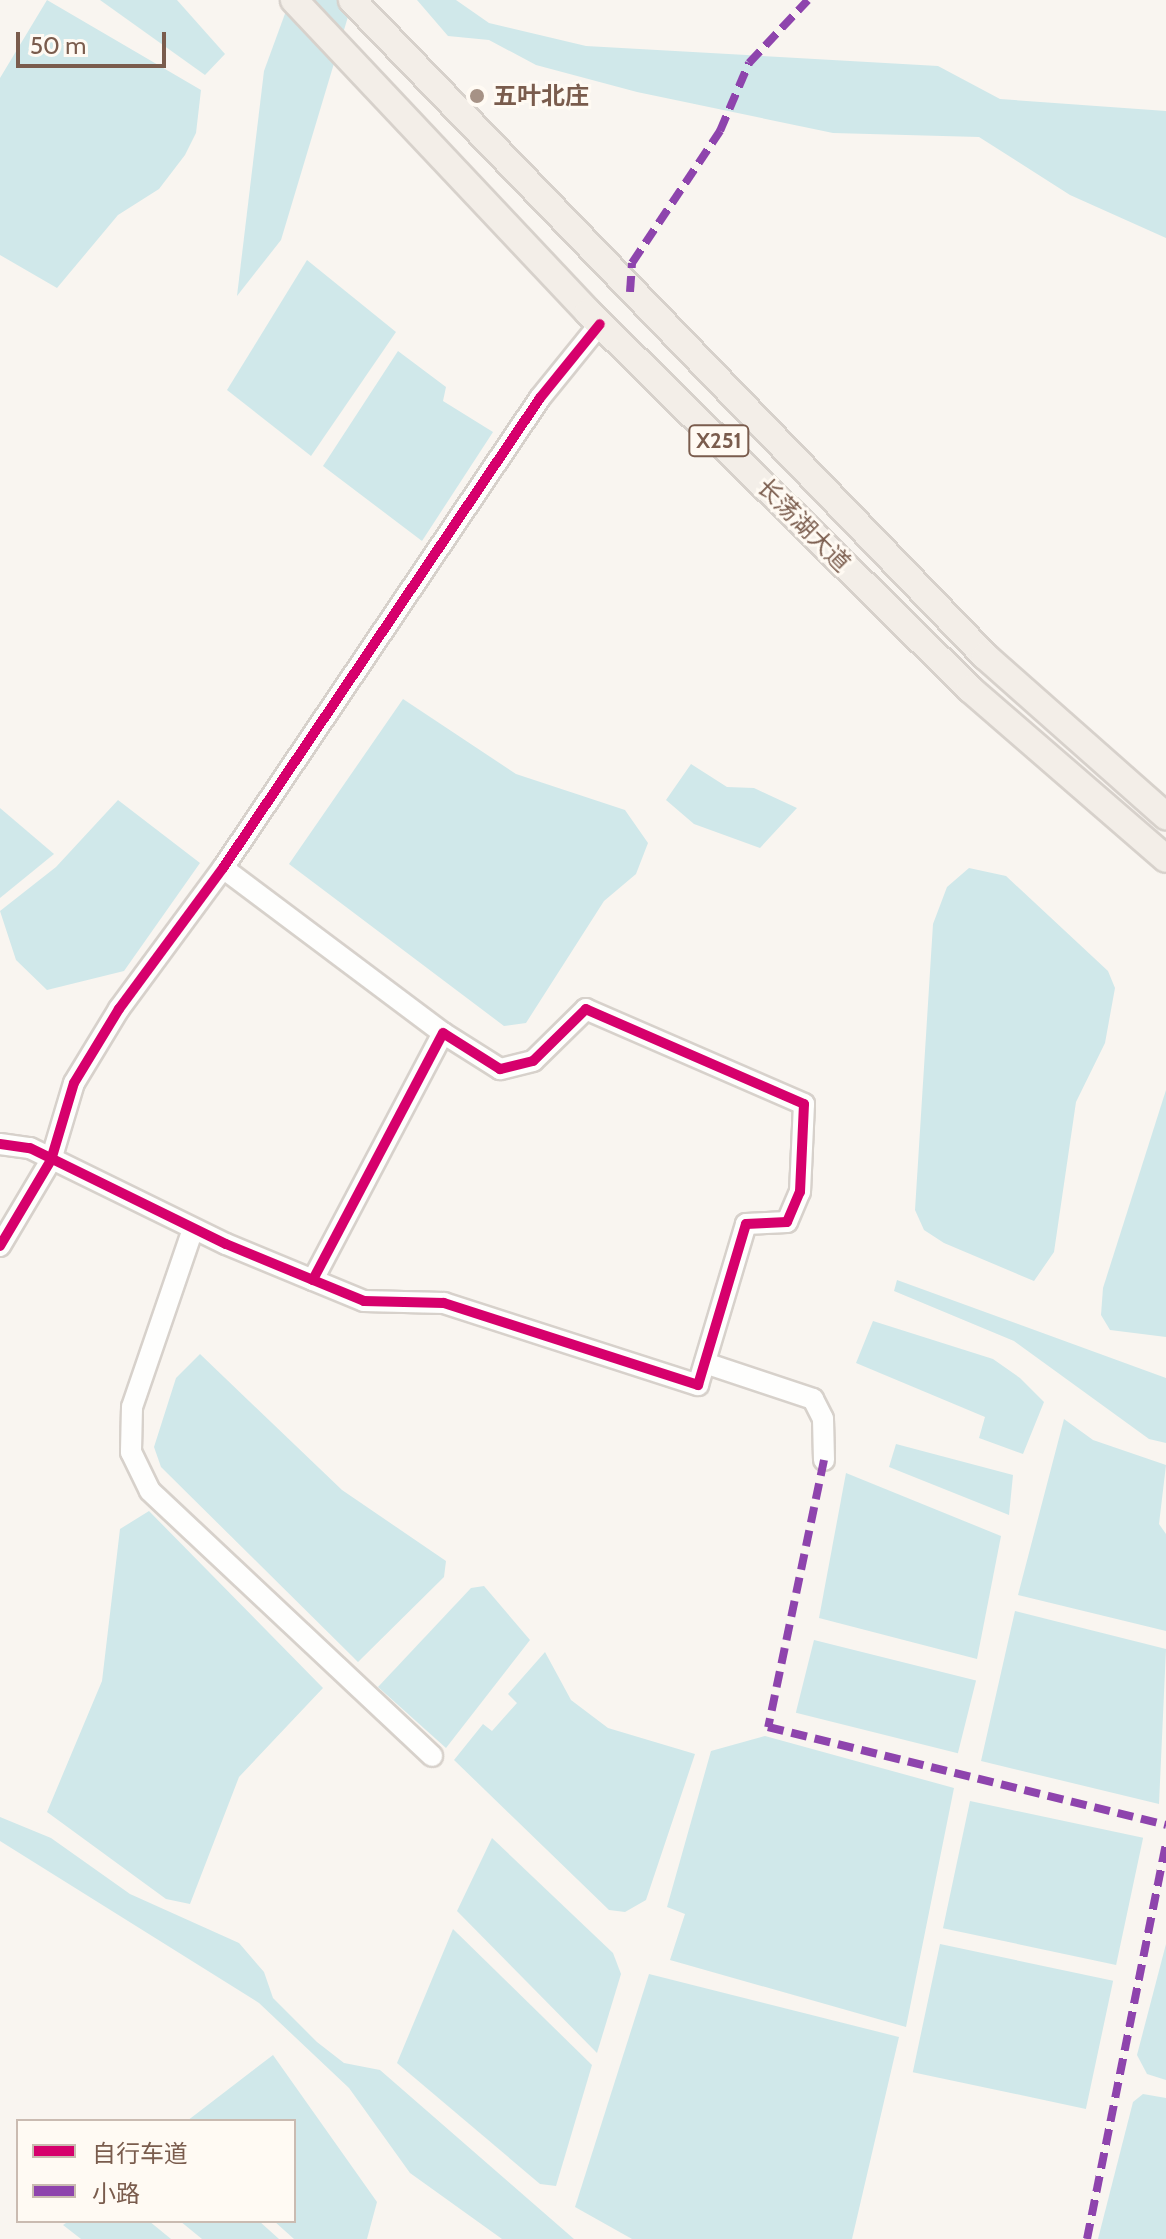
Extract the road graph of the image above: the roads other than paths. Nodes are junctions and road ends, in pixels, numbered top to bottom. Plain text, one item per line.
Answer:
1 (294, 0) edge
2 (352, 0) edge
3 (600, 324) junction
4 (1166, 816) edge
5 (1166, 859) edge
6 (223, 868) junction
7 (443, 1033) junction
8 (0, 1144) edge
9 (51, 1160) junction
10 (193, 1229) junction
11 (0, 1246) edge
12 (313, 1280) junction
13 (705, 1363) junction
14 (824, 1460) dead end
15 (432, 1756) dead end

1 - 3 main road, 长荡湖大道 / X251
2 - 4 main road, 长荡湖大道 / X251
3 - 5 main road, 长荡湖大道 / X251
3 - 6 street
6 - 7 street
6 - 9 street
7 - 12 street
7 - 13 street
8 - 9 street
9 - 10 street
9 - 11 street
10 - 12 street
10 - 15 street
12 - 13 street
13 - 14 street

